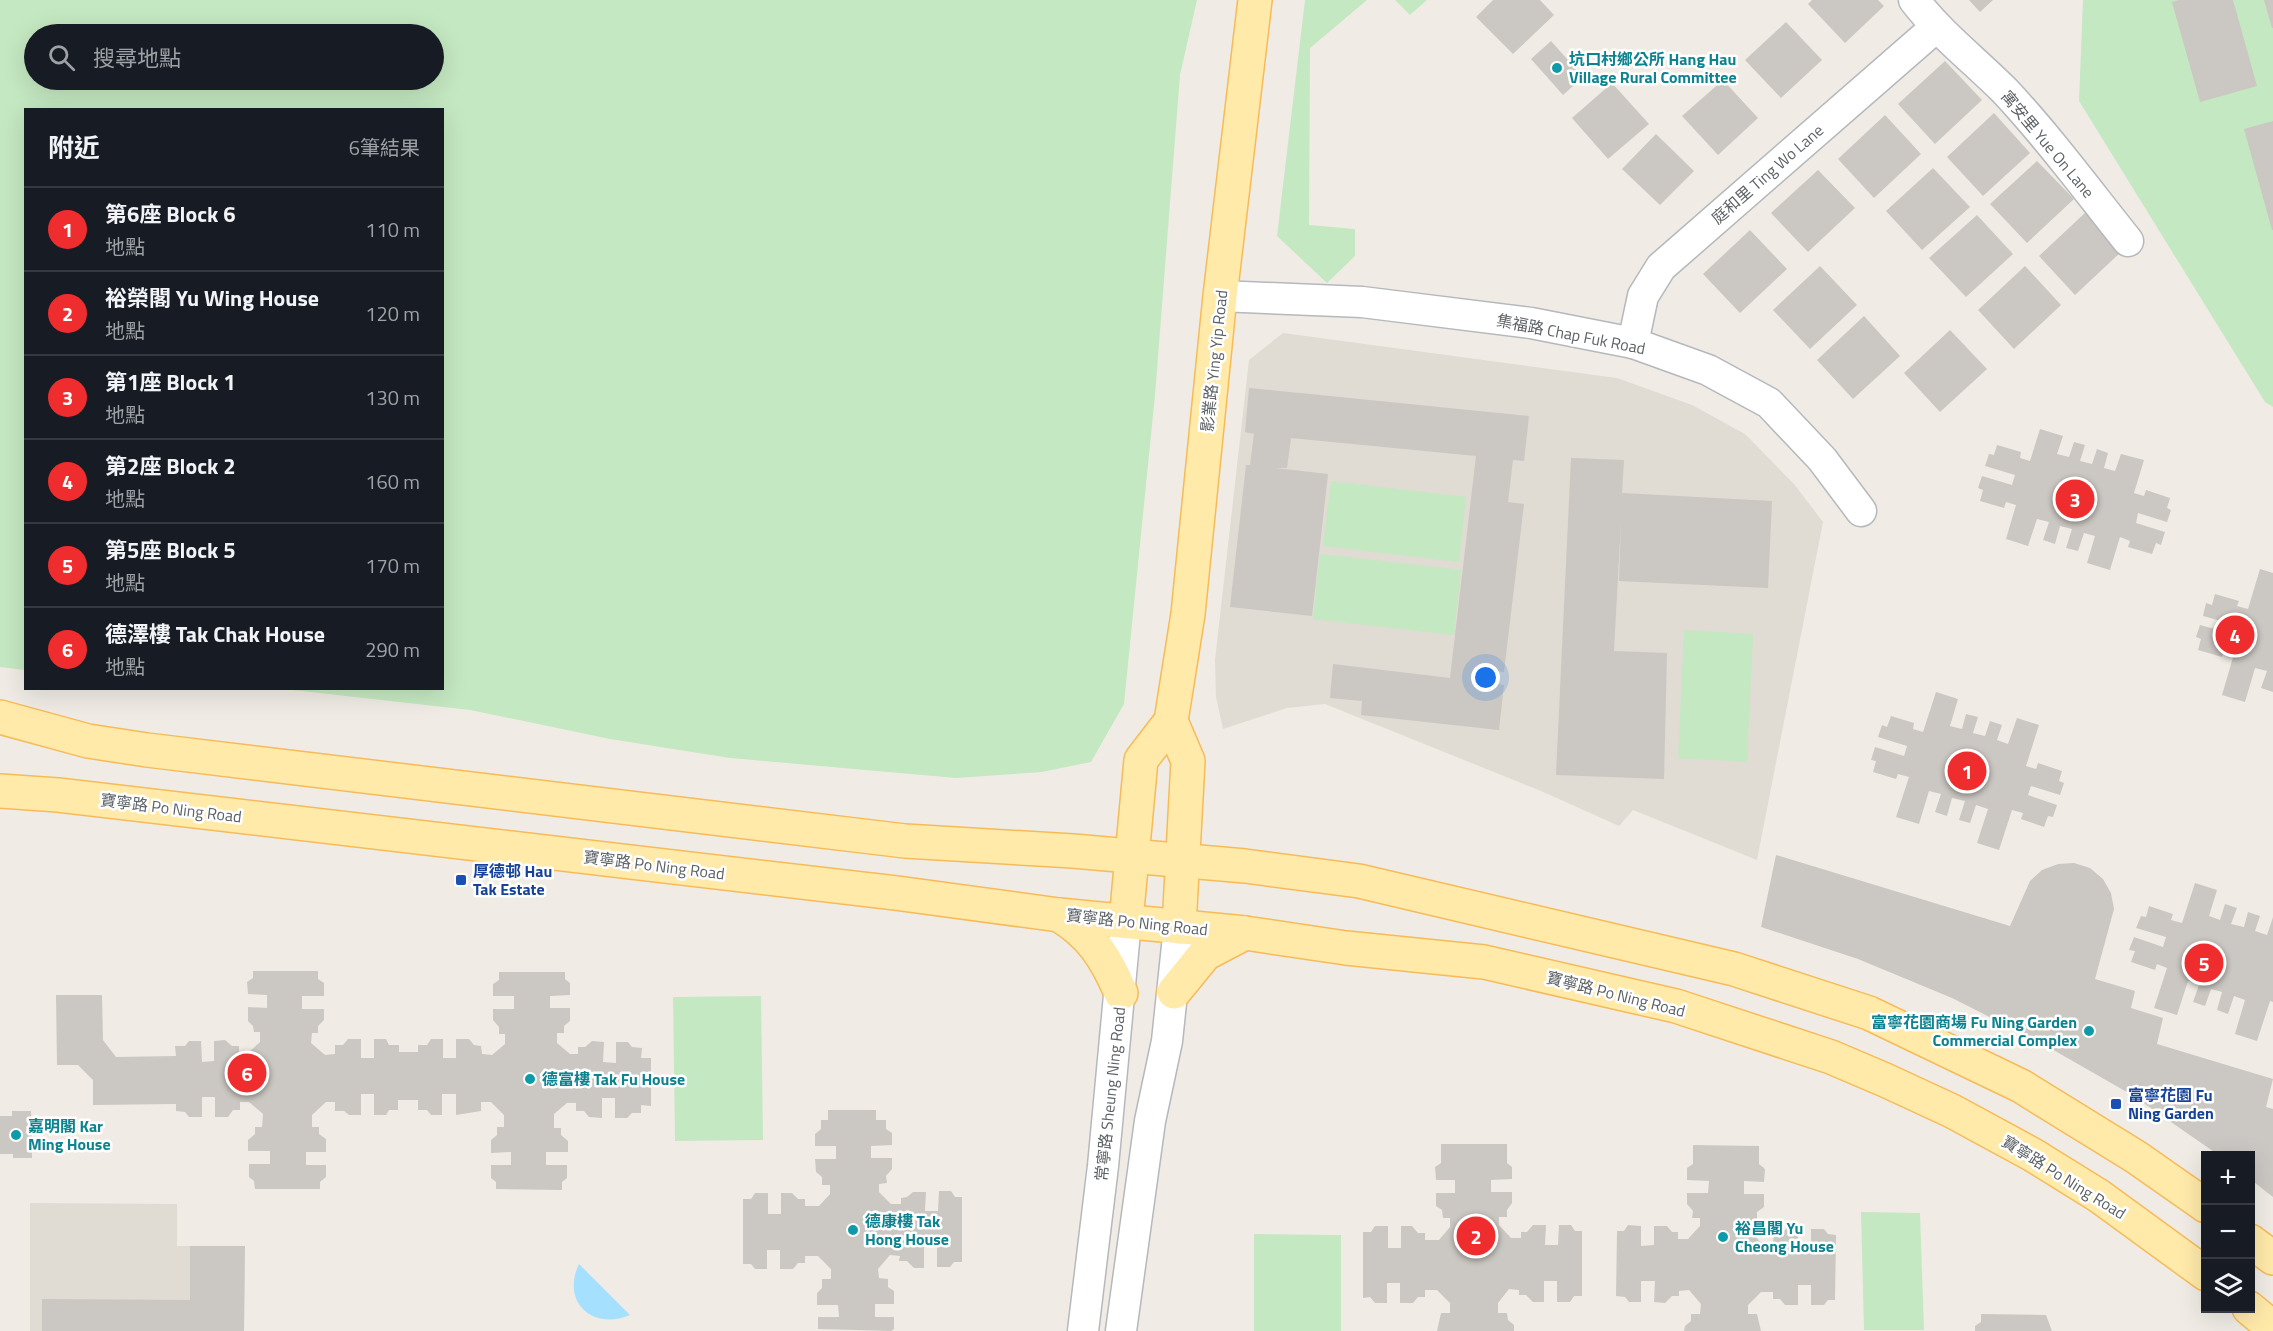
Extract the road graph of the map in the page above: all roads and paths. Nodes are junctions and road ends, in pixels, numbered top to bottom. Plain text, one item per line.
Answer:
1 (1254, 0) edge
2 (1914, 0) edge
3 (1935, 28) junction
4 (2128, 241) dead end
5 (1220, 296) junction
6 (1633, 343) junction
7 (1861, 511) dead end
8 (0, 717) edge
9 (1171, 721) junction
10 (0, 791) edge
11 (1135, 804) junction
12 (1073, 851) junction
13 (1131, 856) junction
14 (1184, 861) junction
15 (1059, 915) junction
16 (1126, 921) junction
17 (1179, 927) junction
18 (1245, 933) junction
19 (1174, 992) junction
20 (1121, 993) junction
21 (2204, 1205) edge
22 (2255, 1245) edge
23 (2273, 1258) edge
24 (2201, 1271) edge
25 (2255, 1313) edge
26 (2273, 1328) edge
27 (1083, 1331) edge
28 (1121, 1331) edge

1 - 5 main road, 影業路 Ying Yip Road
2 - 3 street, 寓安里 Yue On Lane
3 - 4 street, 寓安里 Yue On Lane
3 - 6 street, 庭和里 Ting Wo Lane
5 - 6 street, 集福路 Chap Fuk Road
5 - 9 main road, 影業路 Ying Yip Road
6 - 7 street, 集福路 Chap Fuk Road
8 - 12 main road
9 - 11 main road, 影業路 Ying Yip Road
9 - 14 main road
10 - 15 main road, 寶寧路 Po Ning Road
11 - 12 main road
11 - 13 main road, 影業路 Ying Yip Road
12 - 13 main road
13 - 14 main road
13 - 16 main road, 常寧路 Sheung Ning Road
14 - 17 main road
14 - 21 main road
15 - 16 main road, 寶寧路 Po Ning Road
15 - 20 main road
16 - 17 main road, 寶寧路 Po Ning Road
16 - 20 street, 常寧路 Sheung Ning Road
17 - 18 main road, 寶寧路 Po Ning Road
17 - 19 street
18 - 19 main road
18 - 24 main road, 寶寧路 Po Ning Road
19 - 28 street
20 - 27 street, 常寧路 Sheung Ning Road
22 - 23 main road
25 - 26 main road

